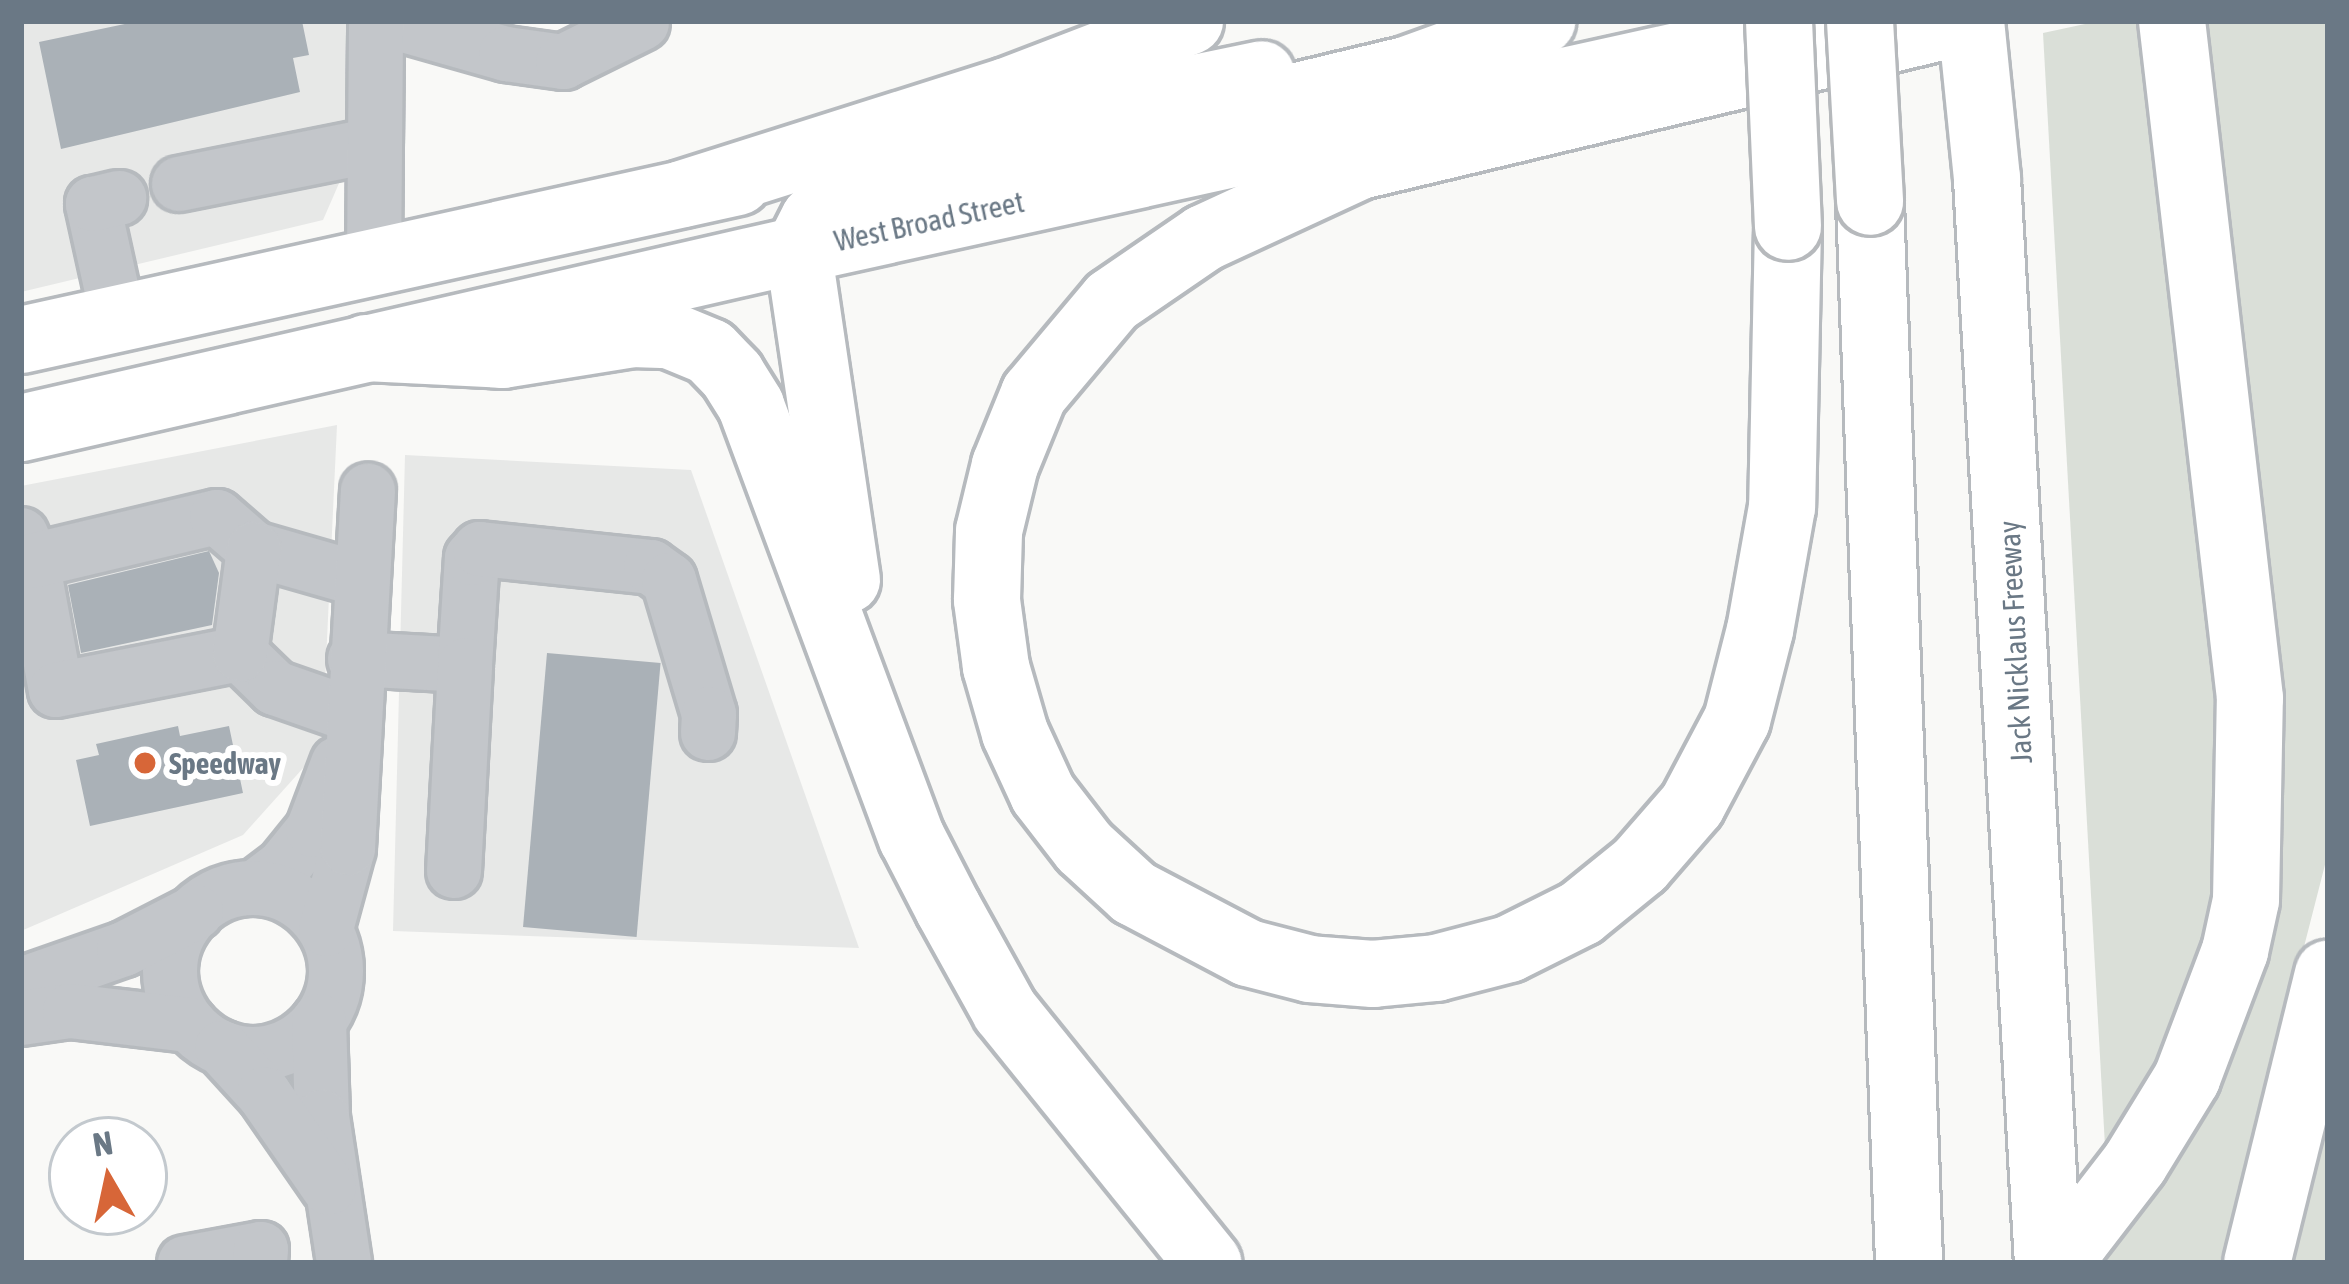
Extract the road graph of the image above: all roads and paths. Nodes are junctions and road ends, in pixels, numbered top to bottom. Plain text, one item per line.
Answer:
1 (376, 21) edge
2 (1190, 21) edge
3 (1515, 21) edge
4 (1542, 21) edge
5 (1779, 21) edge
6 (1838, 21) edge
7 (1860, 21) edge
8 (1969, 21) edge
9 (2172, 21) edge
10 (642, 22) edge
11 (420, 25) edge
12 (374, 145) junction
13 (179, 184) dead end
14 (682, 194) junction
15 (119, 198) dead end
16 (798, 250) junction
17 (374, 262) junction
18 (118, 317) junction
19 (21, 340) edge
20 (366, 348) junction
21 (21, 428) edge
22 (368, 490) dead end
23 (26, 548) edge
24 (254, 549) junction
25 (362, 580) junction
26 (240, 655) junction
27 (356, 659) junction
28 (465, 665) junction
29 (866, 715) junction
30 (352, 716) junction
31 (708, 733) dead end
32 (454, 871) dead end
33 (256, 888) junction
34 (196, 913) junction
35 (326, 929) junction
36 (2328, 974) edge
37 (21, 986) edge
38 (21, 1018) edge
39 (319, 1021) junction
40 (206, 1036) junction
41 (1137, 1176) junction
42 (331, 1190) junction
43 (184, 1263) edge
44 (260, 1263) edge
45 (344, 1263) edge
46 (1208, 1263) edge
47 (1256, 1263) edge
48 (1909, 1263) edge
49 (2049, 1263) edge
50 (2257, 1263) edge

1 - 12 street
2 - 14 main road
3 - 14 main road
4 - 16 main road
5 - 8 main road, bridge
6 - 16 main road, West Broad Street
7 - 48 main road, bridge
8 - 49 main road, Jack Nicklaus Freeway
9 - 49 main road
10 - 11 street
12 - 13 street
12 - 17 street
14 - 17 main road
15 - 18 street
16 - 20 main road, West Broad Street
16 - 29 main road
17 - 18 main road
18 - 19 main road
20 - 21 main road, West Broad Street
20 - 29 main road
22 - 25 street
23 - 24 street
23 - 26 street
24 - 25 street
24 - 26 street
25 - 27 street
26 - 30 street
27 - 28 street
27 - 30 street
28 - 31 street
28 - 32 street
29 - 41 main road
30 - 33 street
30 - 35 street
33 - 34 street
33 - 35 street
34 - 37 street
34 - 40 street
35 - 39 street
36 - 50 main road
38 - 40 street
39 - 40 street
39 - 42 street
40 - 42 street
41 - 46 main road
41 - 47 main road
42 - 45 street
43 - 44 street

